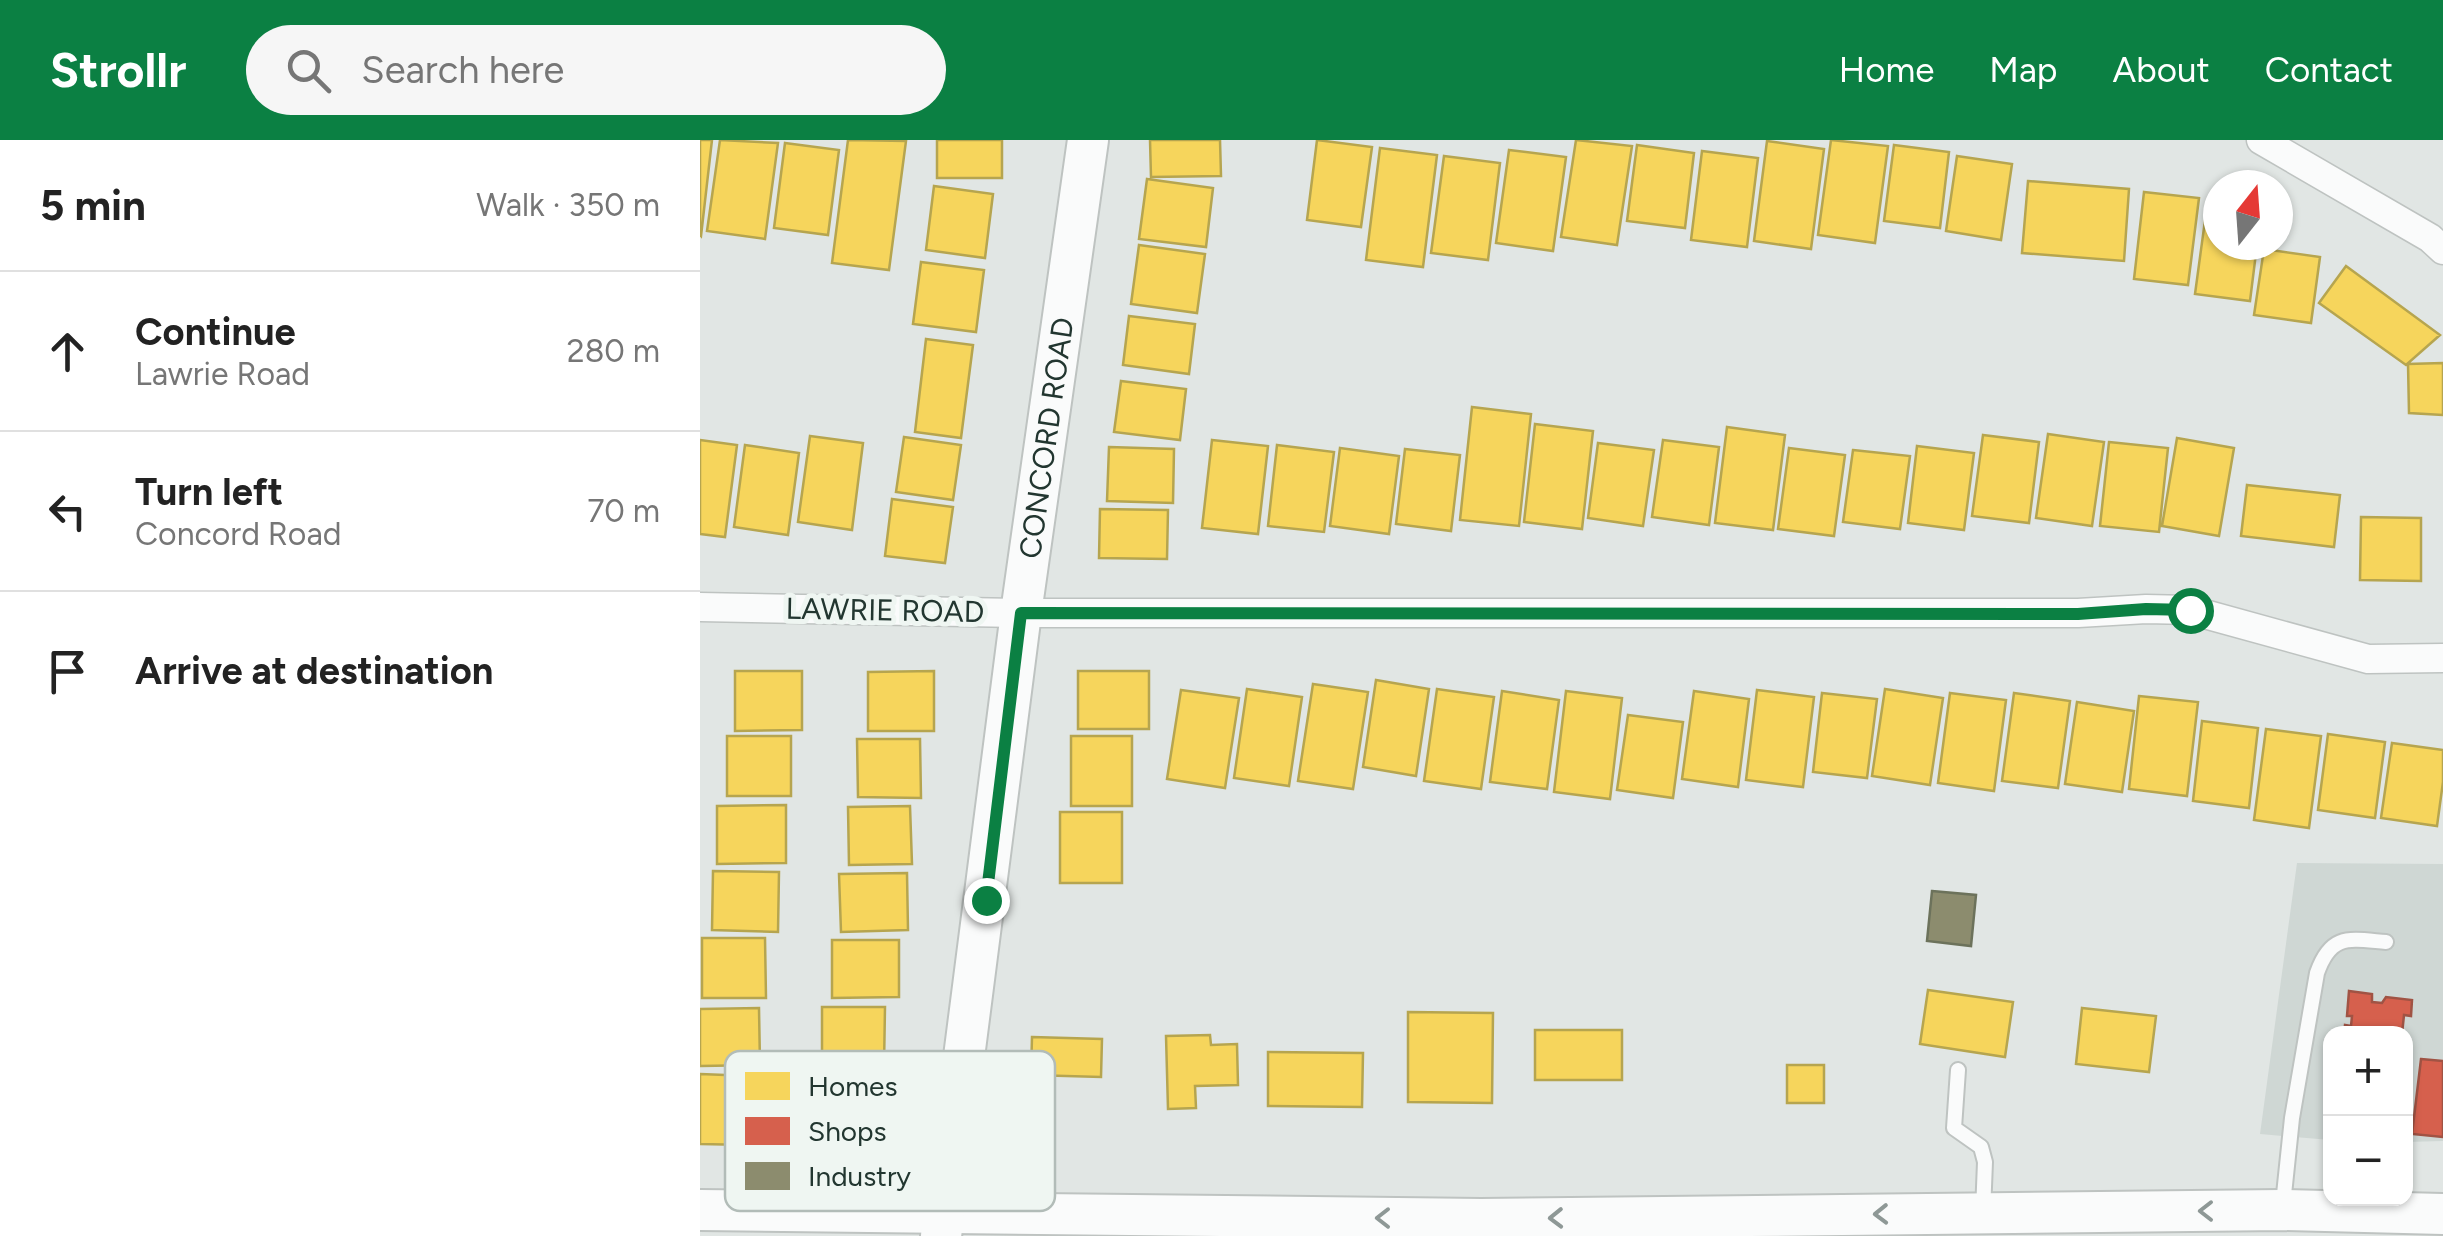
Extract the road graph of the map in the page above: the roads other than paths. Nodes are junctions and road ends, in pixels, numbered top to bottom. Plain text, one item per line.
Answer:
1 (1088, 140) edge
2 (2260, 140) edge
3 (2443, 250) edge
4 (700, 607) edge
5 (1021, 613) junction
6 (2443, 658) edge
7 (2386, 942) dead end
8 (965, 1051) edge
9 (1958, 1070) dead end
10 (700, 1210) edge
11 (2282, 1210) junction
12 (1983, 1212) junction
13 (2443, 1214) edge
14 (943, 1225) edge

1 - 5 main road, CONCORD ROAD
2 - 3 street
4 - 5 street, LAWRIE ROAD
5 - 6 street, LAWRIE ROAD
5 - 8 main road, CONCORD ROAD
7 - 11 lane
9 - 12 lane
10 - 14 main road
11 -> 12 main road
11 - 13 main road
12 -> 14 main road

